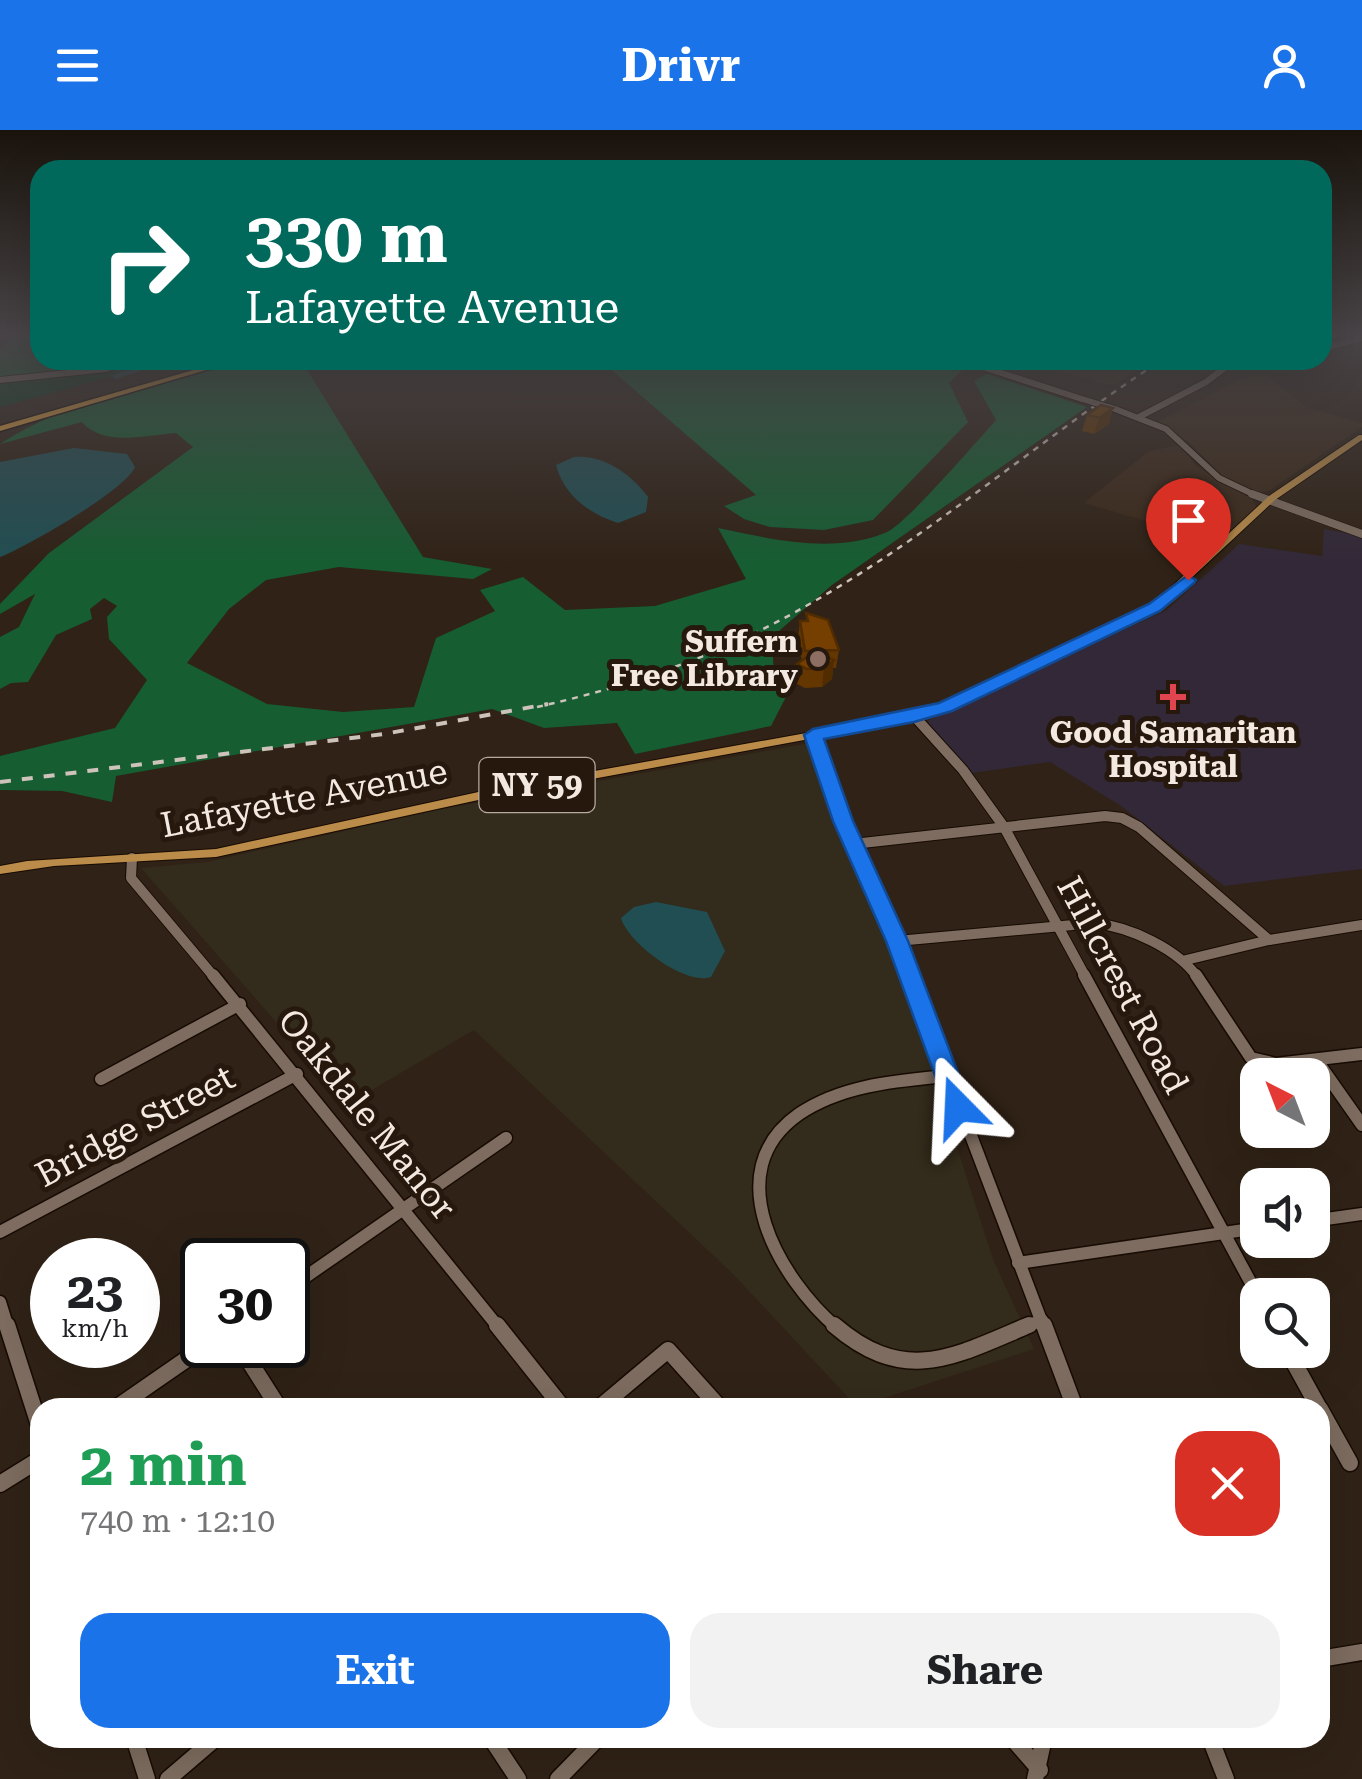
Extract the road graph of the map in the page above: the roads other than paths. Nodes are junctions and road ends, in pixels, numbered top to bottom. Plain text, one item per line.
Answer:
1 (50, 410) edge
2 (55, 410) edge
3 (1119, 410) edge
4 (1151, 410) edge
5 (1139, 417) junction
6 (0, 425) edge
7 (1362, 437) edge
8 (1268, 503) junction
9 (1362, 534) edge
10 (914, 717) junction
11 (813, 735) junction
12 (1004, 827) junction
13 (853, 844) junction
14 (132, 858) junction
15 (0, 870) edge
16 (1056, 926) junction
17 (1362, 926) edge
18 (1268, 940) junction
19 (897, 941) junction
20 (1186, 960) junction
21 (240, 1004) junction
22 (1362, 1054) edge
23 (1252, 1058) edge
24 (1330, 1059) edge
25 (298, 1074) junction
26 (946, 1076) junction
27 (100, 1079) dead end
28 (1330, 1079) edge
29 (1362, 1125) edge
30 (506, 1138) dead end
31 (404, 1208) junction
32 (1362, 1214) edge
33 (1330, 1218) edge
34 (1240, 1230) edge
35 (0, 1232) edge
36 (1222, 1233) junction
37 (1018, 1262) junction
38 (310, 1274) edge
39 (1248, 1278) edge
40 (0, 1302) edge
41 (1042, 1320) junction
42 (180, 1364) edge
43 (254, 1368) edge
44 (1298, 1368) edge
45 (30, 1398) edge
46 (130, 1398) edge
47 (273, 1398) edge
48 (555, 1398) edge
49 (610, 1398) edge
50 (711, 1398) edge
51 (1071, 1398) edge
52 (1314, 1398) edge
53 (1330, 1426) edge
54 (1350, 1463) dead end
55 (30, 1465) edge
56 (0, 1484) edge
57 (1362, 1652) edge
58 (1330, 1657) edge
59 (137, 1748) edge
60 (204, 1748) edge
61 (498, 1748) edge
62 (588, 1748) edge
63 (1019, 1748) edge
64 (1042, 1748) edge
65 (1214, 1748) edge
66 (1038, 1774) edge
67 (147, 1779) edge
68 (168, 1779) edge
69 (518, 1779) edge
70 (558, 1779) edge
71 (1226, 1779) edge

1 - 6 highway
2 - 6 highway
3 - 5 street, bridge
4 - 5 street
5 - 8 street
7 - 8 main road, NY 59
8 - 9 street
8 - 10 main road, Lafayette Avenue / NY 59
10 - 11 main road, Lafayette Avenue / NY 59
10 - 12 street, Hillcrest Road
11 - 13 street
11 - 14 main road, Lafayette Avenue / NY 59
12 - 13 street
12 - 16 street, Hillcrest Road
12 - 18 street
13 - 19 street
14 - 15 main road, Lafayette Avenue / NY 59
14 - 21 street, Oakdale Manor
16 - 19 street
16 - 20 street
16 - 36 street, Hillcrest Road
17 - 18 street
18 - 20 street
19 - 26 street
20 - 23 street
21 - 25 street, Oakdale Manor
21 - 27 street
22 - 24 street
25 - 31 street, Oakdale Manor
25 - 35 street, Bridge Street
26 - 37 street
26 - 41 street
28 - 29 street
30 - 31 street
31 - 38 street
31 - 48 street, Oakdale Manor
32 - 33 street
34 - 36 street
36 - 37 street
36 - 39 street, Hillcrest Road
37 - 41 street
40 - 45 street
41 - 51 street
42 - 46 street
43 - 47 street
44 - 52 street
49 - 50 street
53 - 54 street
55 - 56 street
57 - 58 street
59 - 67 street
60 - 68 street
61 - 69 street
62 - 70 street
63 - 66 street
64 - 66 street
65 - 71 street

